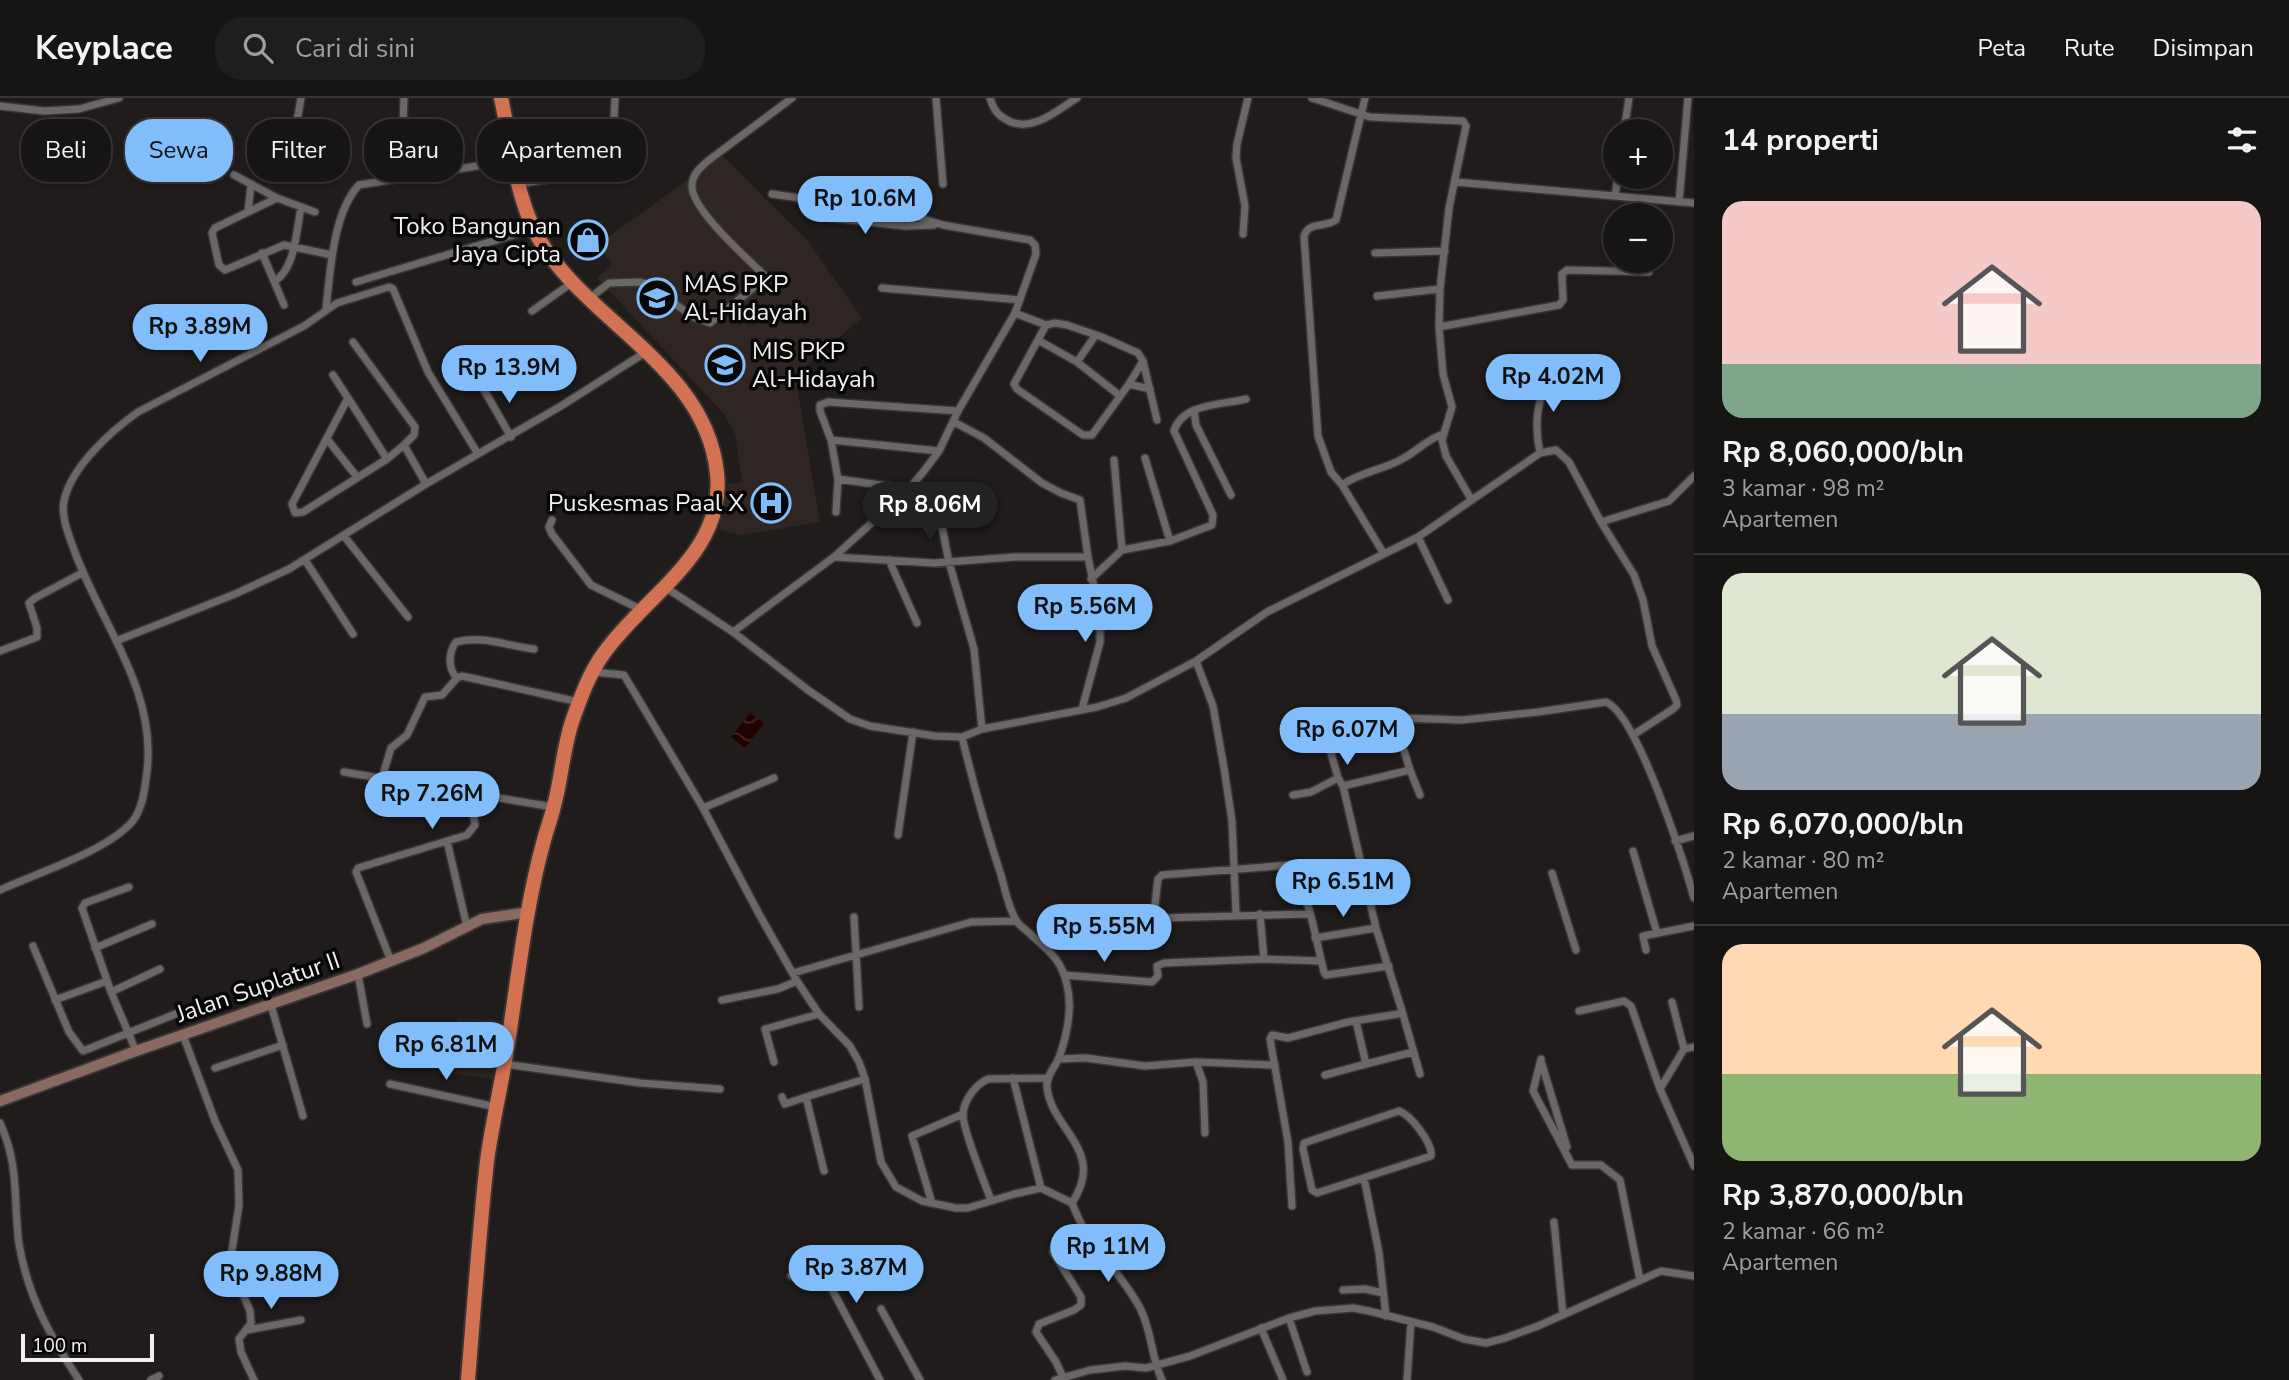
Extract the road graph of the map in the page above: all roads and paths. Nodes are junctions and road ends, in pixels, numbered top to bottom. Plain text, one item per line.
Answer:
1 (118, 98) edge
2 (302, 98) edge
3 (404, 98) edge
4 (501, 98) edge
5 (615, 98) edge
6 (792, 98) edge
7 (936, 98) edge
8 (990, 98) edge
9 (1077, 98) edge
10 (1248, 98) edge
11 (1312, 98) edge
12 (1365, 98) edge
13 (1629, 98) edge
14 (1688, 98) edge
15 (101, 101) edge
16 (0, 106) edge
17 (1359, 115) junction
18 (298, 119) edge
19 (403, 119) edge
20 (505, 119) edge
21 (1626, 119) edge
22 (234, 175) dead end
23 (1455, 181) junction
24 (369, 182) edge
25 (251, 184) junction
26 (519, 184) joint
27 (943, 184) dead end
28 (1616, 189) edge
29 (772, 194) dead end
30 (1615, 196) junction
31 (277, 198) junction
32 (811, 198) junction
33 (1679, 202) junction
34 (1694, 203) edge
35 (301, 207) junction
36 (248, 212) junction
37 (315, 212) dead end
38 (943, 225) junction
39 (534, 229) junction
40 (1243, 234) dead end
41 (293, 247) junction
42 (1445, 251) junction
43 (262, 253) junction
44 (1375, 253) dead end
45 (332, 255) junction
46 (1603, 271) edge
47 (274, 281) junction
48 (356, 282) dead end
49 (573, 282) junction
50 (882, 288) dead end
51 (1440, 289) junction
52 (1377, 296) dead end
53 (590, 298) junction
54 (1020, 300) junction
55 (284, 305) dead end
56 (326, 309) junction
57 (532, 311) dead end
58 (1015, 313) junction
59 (1046, 325) junction
60 (1439, 327) junction
61 (1095, 336) junction
62 (1038, 340) junction
63 (353, 342) dead end
64 (646, 352) junction
65 (1143, 361) junction
66 (1077, 362) junction
67 (1584, 374) dead end
68 (333, 375) dead end
69 (1129, 384) junction
70 (483, 388) dead end
71 (1150, 389) junction
72 (1119, 396) junction
73 (348, 398) junction
74 (1245, 399) dead end
75 (1194, 410) junction
76 (958, 411) junction
77 (1157, 420) dead end
78 (954, 422) junction
79 (1443, 434) junction
80 (510, 437) junction
81 (327, 439) junction
82 (831, 440) junction
83 (404, 445) junction
84 (939, 450) junction
85 (1541, 453) junction
86 (478, 454) junction
87 (1145, 458) dead end
88 (387, 459) junction
89 (1114, 460) dead end
90 (1694, 476) edge
91 (357, 477) junction
92 (838, 479) junction
93 (426, 484) junction
94 (1342, 485) junction
95 (909, 489) junction
96 (1231, 495) dead end
97 (1471, 499) junction
98 (836, 512) dead end
99 (940, 517) dead end
100 (552, 520) dead end
101 (1601, 522) junction
102 (344, 536) junction
103 (1418, 537) junction
104 (1170, 541) junction
105 (1122, 550) junction
106 (1384, 554) junction
107 (834, 557) junction
108 (1088, 557) junction
109 (304, 560) junction
110 (889, 560) junction
111 (949, 562) junction
112 (82, 573) junction
113 (1091, 579) junction
114 (665, 587) junction
115 (1448, 600) dead end
116 (642, 610) junction
117 (408, 617) dead end
118 (918, 623) dead end
119 (733, 632) junction
120 (353, 634) dead end
121 (116, 641) junction
122 (534, 649) dead end
123 (0, 651) edge
124 (1196, 661) junction
125 (592, 671) junction
126 (457, 678) junction
127 (580, 702) junction
128 (1082, 709) junction
129 (1394, 718) junction
130 (982, 729) junction
131 (913, 732) junction
132 (1633, 735) junction
133 (962, 737) junction
134 (1410, 771) junction
135 (344, 772) dead end
136 (382, 778) junction
137 (774, 778) dead end
138 (1338, 778) junction
139 (1343, 786) junction
140 (465, 793) junction
141 (1420, 794) dead end
142 (1293, 795) dead end
143 (554, 807) junction
144 (703, 808) junction
145 (898, 835) dead end
146 (1694, 836) edge
147 (447, 841) junction
148 (1675, 841) junction
149 (1633, 851) dead end
150 (1234, 869) junction
151 (1552, 873) dead end
152 (130, 887) dead end
153 (0, 890) edge
154 (1694, 898) edge
155 (528, 912) junction
156 (1236, 914) junction
157 (1260, 914) junction
158 (1308, 914) junction
159 (854, 917) dead end
160 (1016, 921) junction
161 (152, 924) dead end
162 (1694, 926) edge
163 (467, 928) junction
164 (1376, 928) junction
165 (1657, 933) junction
166 (1315, 938) junction
167 (33, 946) dead end
168 (95, 948) junction
169 (1576, 950) dead end
170 (1646, 950) dead end
171 (855, 957) junction
172 (1264, 959) junction
173 (391, 961) junction
174 (1321, 961) junction
175 (1389, 966) junction
176 (160, 969) dead end
177 (358, 974) junction
178 (1064, 975) junction
179 (795, 977) junction
180 (107, 981) junction
181 (111, 992) junction
182 (55, 1000) junction
183 (722, 1000) dead end
184 (1672, 1002) dead end
185 (271, 1006) junction
186 (859, 1007) dead end
187 (1402, 1011) junction
188 (1579, 1011) dead end
189 (178, 1013) dead end
190 (819, 1014) junction
191 (1356, 1021) junction
192 (367, 1024) dead end
193 (129, 1032) junction
194 (183, 1035) junction
195 (283, 1045) junction
196 (1694, 1047) edge
197 (1684, 1049) junction
198 (136, 1051) junction
199 (1413, 1052) junction
200 (1058, 1059) junction
201 (774, 1062) dead end
202 (1196, 1062) junction
203 (505, 1064) junction
204 (1366, 1064) junction
205 (1275, 1065) junction
206 (215, 1068) dead end
207 (1420, 1074) dead end
208 (1325, 1075) dead end
209 (1013, 1077) junction
210 (1048, 1078) junction
211 (865, 1079) junction
212 (390, 1084) dead end
213 (720, 1088) dead end
214 (1660, 1089) junction
215 (2, 1097) edge
216 (782, 1097) dead end
217 (806, 1097) junction
218 (496, 1107) junction
219 (963, 1114) junction
220 (303, 1116) dead end
221 (0, 1123) edge
222 (1205, 1133) dead end
223 (1288, 1142) junction
224 (1304, 1143) junction
225 (1572, 1165) junction
226 (1694, 1166) edge
227 (824, 1171) dead end
228 (1364, 1178) junction
229 (1041, 1188) junction
230 (991, 1200) junction
231 (932, 1203) junction
232 (1072, 1203) junction
233 (1292, 1206) dead end
234 (1554, 1222) dead end
235 (1085, 1230) junction
236 (831, 1251) dead end
237 (817, 1261) junction
238 (791, 1276) dead end
239 (1694, 1276) edge
240 (1640, 1280) junction
241 (1343, 1290) dead end
242 (1383, 1293) junction
243 (881, 1309) dead end
244 (1563, 1315) junction
245 (1386, 1316) junction
246 (1289, 1318) junction
247 (301, 1320) dead end
248 (1411, 1322) junction
249 (1261, 1328) junction
250 (247, 1330) junction
251 (1155, 1365) junction
252 (1307, 1372) dead end
253 (1059, 1379) edge
254 (79, 1380) edge
255 (254, 1380) edge
256 (468, 1380) edge
257 (880, 1380) edge
258 (920, 1380) edge
259 (1162, 1380) edge
260 (1283, 1380) edge
261 (1407, 1380) edge

1 - 15 street
2 - 18 street
3 - 19 street
4 - 20 highway
5 - 26 street
6 - 53 street
7 - 27 street
8 - 9 street
10 - 40 street
11 - 17 street
12 - 17 street
13 - 21 street
14 - 33 street
15 - 16 street
17 - 23 street
17 - 94 street
22 - 25 street
23 - 30 street
23 - 42 street
24 - 45 street
25 - 31 street
25 - 36 street
26 - 39 highway
28 - 30 street
29 - 32 street
30 - 33 street
31 - 35 street
31 - 36 street
32 - 38 street
32 - 38 street
33 - 34 street
35 - 37 street
35 - 41 street
36 - 43 street
38 - 54 street
39 - 48 street
39 - 49 highway
41 - 43 street
41 - 45 street
41 - 47 street
42 - 44 street
42 - 51 street
43 - 47 street
45 - 56 street
46 - 60 street
47 - 55 street
49 - 53 highway
49 - 57 street
50 - 54 street
51 - 52 street
51 - 60 street
53 - 64 highway
54 - 58 street
56 - 86 street
56 - 112 street
58 - 59 street
58 - 76 street
59 - 61 street
59 - 62 street
60 - 79 street
61 - 65 street
61 - 66 street
62 - 66 street
62 - 72 street
63 - 83 street
64 - 80 street
64 - 114 highway
65 - 69 street
65 - 71 street
66 - 72 street
67 - 85 street
68 - 73 street
69 - 71 street
69 - 72 street
70 - 80 street
71 - 77 street
73 - 81 street
73 - 88 street
74 - 75 street
75 - 96 street
75 - 104 street
76 - 78 street
76 - 82 street
78 - 84 street
78 - 108 street
79 - 94 street
79 - 97 street
80 - 86 street
81 - 91 street
81 - 91 street
82 - 84 street
82 - 92 street
83 - 88 street
83 - 93 street
84 - 95 street
85 - 97 street
85 - 101 street
86 - 93 street
87 - 104 street
88 - 91 street
89 - 105 street
90 - 101 street
92 - 95 street
92 - 98 street
93 - 102 street
94 - 106 street
95 - 107 street
97 - 103 street
99 - 111 street
100 - 116 street
101 - 132 street
102 - 109 street
102 - 117 street
103 - 106 street
103 - 115 street
104 - 105 street
105 - 113 street
106 - 124 street
107 - 110 street
107 - 119 street
108 - 111 street
108 - 113 street
109 - 120 street
109 - 121 street
110 - 111 street
110 - 118 street
111 - 130 street
112 - 121 street
112 - 123 street
113 - 128 street
114 - 116 highway
114 - 119 street
116 - 125 highway
119 - 131 street
121 - 153 street
122 - 126 street
124 - 128 street
124 - 150 street
125 - 127 highway
125 - 144 street
126 - 127 street
126 - 136 street
127 - 143 highway
128 - 130 street
129 - 132 street
129 - 134 street
129 - 138 street
130 - 133 street
131 - 133 street
131 - 145 street
132 - 148 street
133 - 160 street
134 - 139 street
134 - 141 street
135 - 136 street
136 - 140 street
137 - 144 street
138 - 139 street
138 - 142 street
139 - 164 street
140 - 143 street
140 - 147 street
143 - 155 highway
144 - 179 street
146 - 148 street
147 - 163 street
147 - 173 street
148 - 154 street
149 - 165 street
150 - 156 street
150 - 156 street
150 - 158 street
151 - 169 street
152 - 168 street
155 - 163 street, Jalan Suplatur II
155 - 203 highway
156 - 157 street
157 - 158 street
157 - 172 street
158 - 166 street
159 - 171 street
160 - 171 street
160 - 178 street
161 - 168 street
162 - 165 street
163 - 173 street, Jalan Suplatur II
164 - 166 street
164 - 175 street
165 - 170 street
166 - 174 street
167 - 182 street
168 - 180 street
171 - 179 street
171 - 186 street
172 - 174 street
172 - 178 street
173 - 177 street, Jalan Suplatur II
174 - 175 street
175 - 187 street
176 - 181 street
177 - 185 street, Jalan Suplatur II
177 - 192 street
178 - 200 street
179 - 183 street
179 - 190 street
180 - 181 street
180 - 182 street
181 - 193 street
182 - 193 street
184 - 197 street
185 - 194 street, Jalan Suplatur II
185 - 195 street
187 - 191 street
187 - 199 street
188 - 214 street
189 - 193 street
190 - 201 street
190 - 211 street
191 - 204 street
191 - 205 street
193 - 198 street
194 - 198 street, Jalan Suplatur II
194 - 250 street
195 - 206 street
195 - 220 street
196 - 197 street
197 - 214 street
198 - 215 street, Jalan Suplatur II
199 - 204 street
199 - 207 street
200 - 202 street
200 - 210 street
202 - 205 street
202 - 222 street
203 - 213 street
203 - 218 highway
204 - 208 street
205 - 223 street
209 - 210 street
209 - 219 street
209 - 229 street
210 - 232 street
211 - 217 street
211 - 231 street
212 - 218 street
214 - 226 street
216 - 217 street
217 - 227 street
218 - 256 highway
219 - 230 street
219 - 231 street
221 - 254 street
223 - 224 street
223 - 233 street
224 - 228 street
224 - 228 street
225 - 225 street
225 - 240 street
228 - 242 street
229 - 230 street
229 - 232 street
230 - 231 street
232 - 235 street
234 - 244 street
235 - 251 street
235 - 253 street
236 - 237 street
237 - 238 street
237 - 257 street
239 - 240 street
240 - 244 street
241 - 242 street
242 - 245 street
243 - 258 street
244 - 248 street
245 - 246 street
245 - 248 street
246 - 249 street
246 - 252 street
247 - 250 street
248 - 261 street
249 - 251 street
249 - 260 street
250 - 255 street
251 - 253 street
251 - 259 street

